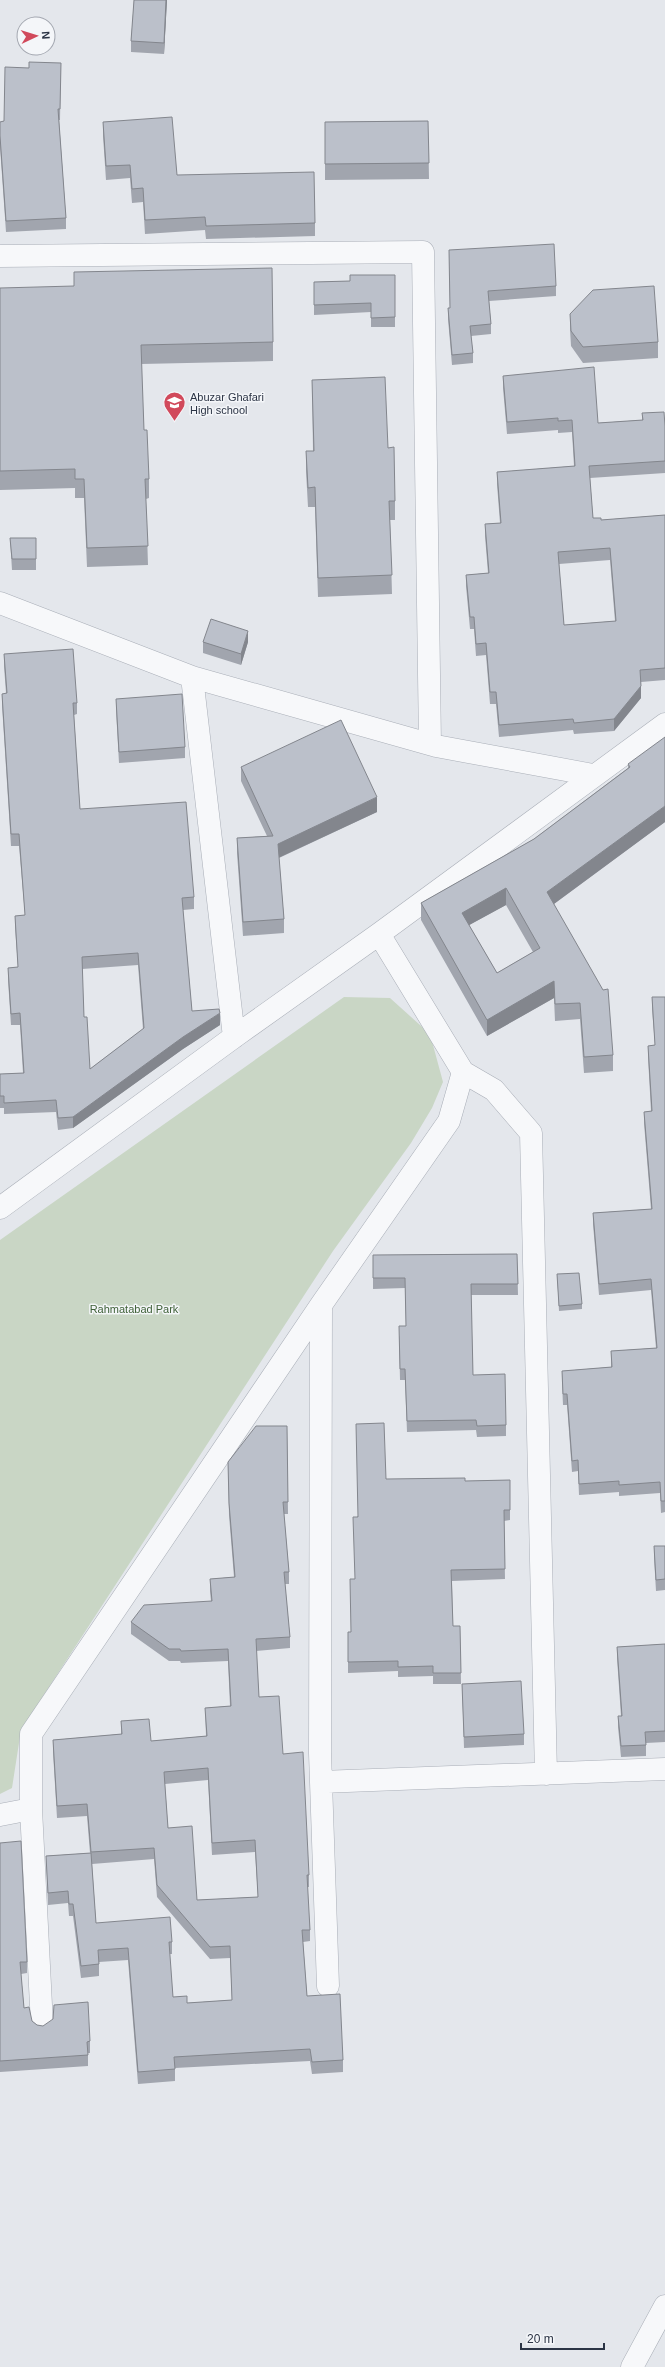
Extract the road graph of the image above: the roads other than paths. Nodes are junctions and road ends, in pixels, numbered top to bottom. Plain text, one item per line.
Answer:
1 (0, 256) edge
2 (0, 603) edge
3 (192, 676) junction
4 (665, 724) edge
5 (430, 744) junction
6 (593, 775) junction
7 (380, 934) junction
8 (234, 1037) junction
9 (463, 1072) junction
10 (0, 1208) edge
11 (321, 1305) junction
12 (665, 1769) edge
13 (546, 1774) junction
14 (321, 1782) junction
15 (31, 1809) junction
16 (0, 1814) edge
17 (328, 1986) dead end
18 (42, 2025) edge
19 (664, 2314) edge
20 (632, 2367) edge

1 - 5 street
2 - 3 street
3 - 5 street
3 - 8 street
4 - 6 street
5 - 6 street
6 - 7 street
7 - 8 street
7 - 9 street
8 - 10 street
9 - 11 street
9 - 13 street
11 - 14 street
11 - 15 street
12 - 13 street
13 - 14 street
14 - 17 street
15 - 16 street
15 - 18 street
19 - 20 street

